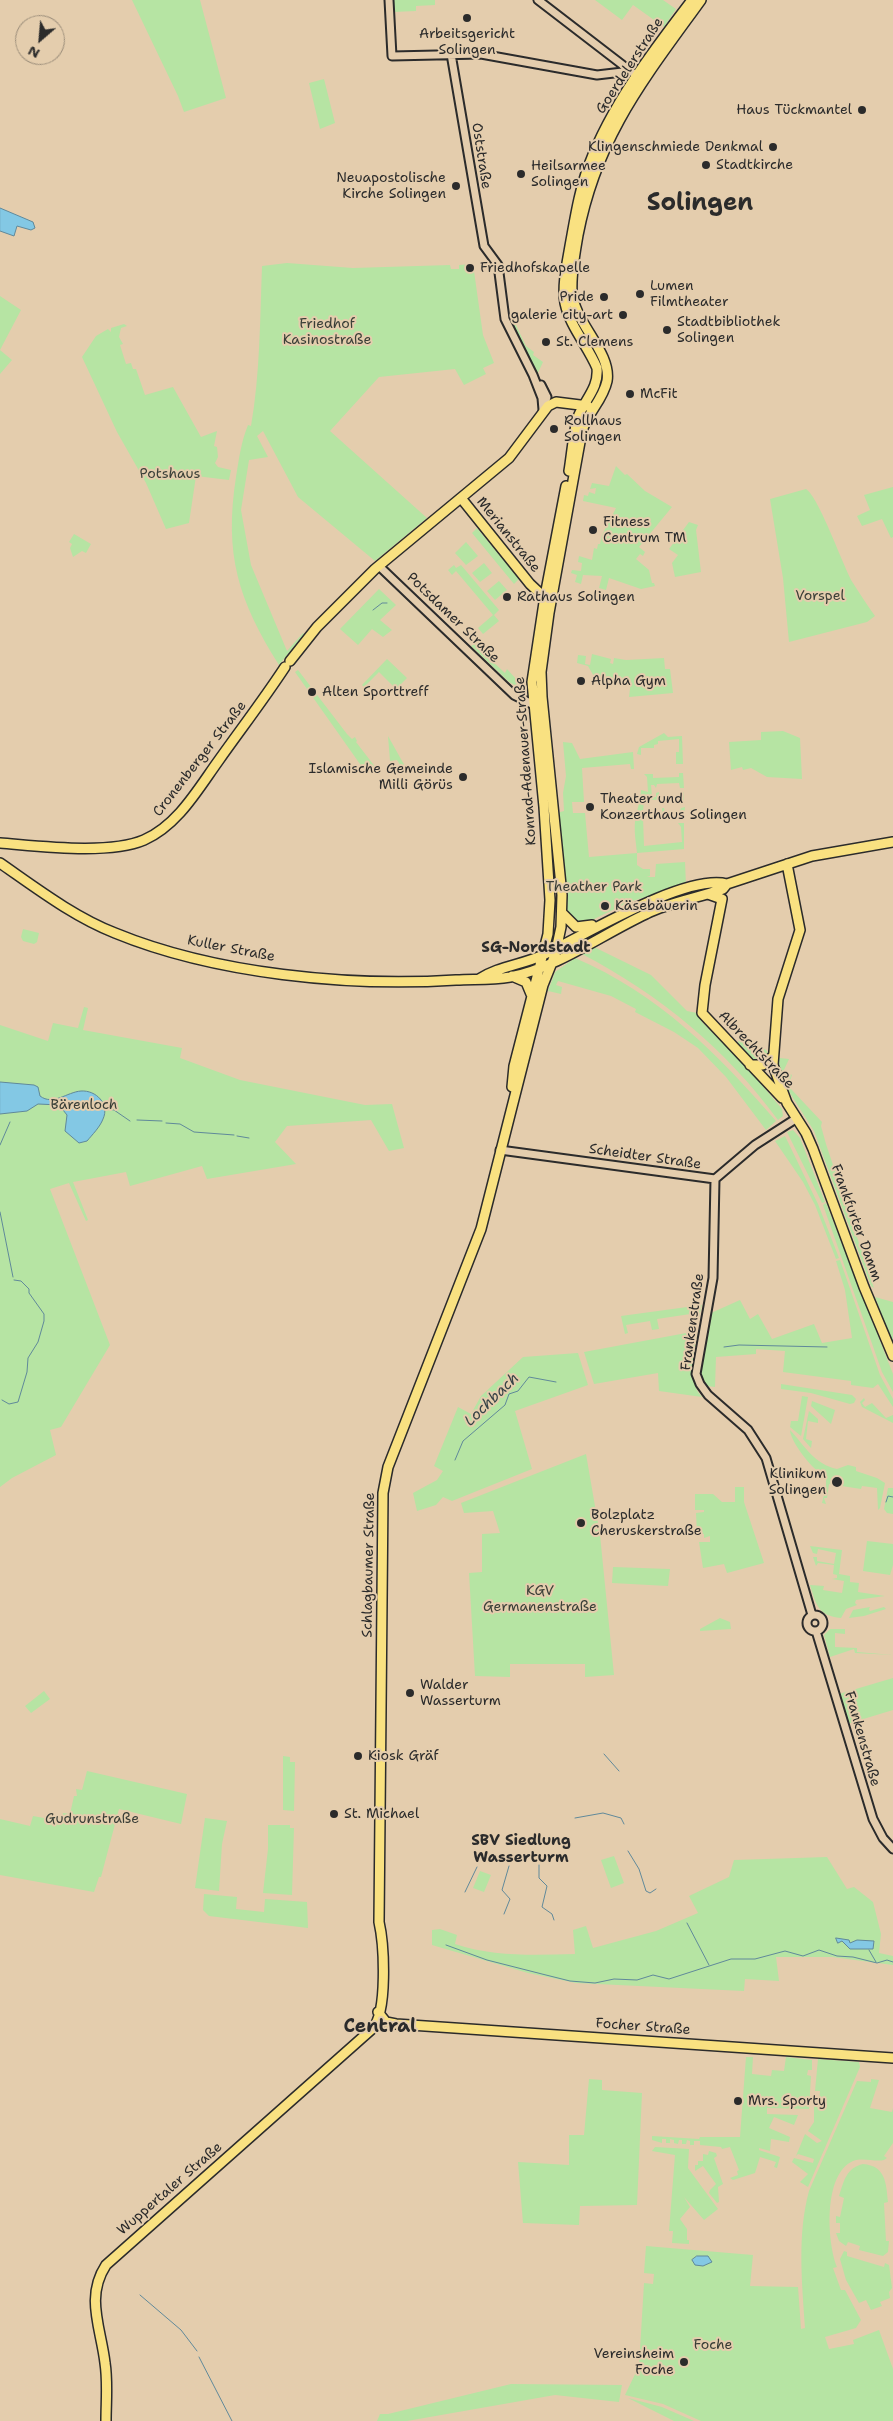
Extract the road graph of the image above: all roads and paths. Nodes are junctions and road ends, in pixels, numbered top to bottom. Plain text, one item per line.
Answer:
1 (389, 0) edge
2 (538, 0) edge
3 (692, 0) edge
4 (702, 0) edge
5 (451, 54) junction
6 (637, 75) junction
7 (592, 403) junction
8 (543, 410) junction
9 (461, 498) junction
10 (379, 566) junction
11 (545, 596) junction
12 (549, 612) junction
13 (534, 705) junction
14 (893, 842) edge
15 (0, 843) edge
16 (0, 863) edge
17 (787, 864) junction
18 (728, 884) junction
19 (691, 888) junction
20 (708, 894) junction
21 (694, 898) junction
22 (722, 899) junction
23 (631, 908) junction
24 (562, 913) junction
25 (549, 958) junction
26 (511, 976) junction
27 (478, 978) junction
28 (531, 994) junction
29 (772, 1057) junction
30 (750, 1065) junction
31 (787, 1103) junction
32 (510, 1110) junction
33 (797, 1118) junction
34 (500, 1150) junction
35 (714, 1179) junction
36 (893, 1356) edge
37 (812, 1615) junction
38 (816, 1631) junction
39 (893, 1849) edge
40 (378, 2012) junction
41 (391, 2024) junction
42 (372, 2029) junction
43 (893, 2058) edge
44 (106, 2421) edge

1 - 5 street
2 - 6 street
3 - 6 main road, Goerdelerstraße
4 - 6 main road, Goerdelerstraße
5 - 6 street
5 - 8 street, Oststraße
6 - 7 main road, Goerdelerstraße
6 - 7 main road, Goerdelerstraße
7 - 8 main road
7 - 11 main road, Konrad-Adenauer-Straße
7 - 12 main road, Konrad-Adenauer-Straße
8 - 9 main road, Cronenberger Straße
9 - 10 main road, Cronenberger Straße
9 - 11 main road, Merianstraße
10 - 13 street, Potsdamer Straße
10 - 15 main road, Cronenberger Straße
11 - 12 main road
11 - 13 main road, Konrad-Adenauer-Straße
12 - 24 main road, Konrad-Adenauer-Straße
13 - 25 main road, Konrad-Adenauer-Straße
14 - 17 main road
16 - 27 main road, Kuller Straße
17 - 18 main road
17 - 29 main road
18 - 19 main road
18 - 20 main road
18 - 22 main road, Albrechtstraße
19 - 21 main road
19 - 23 main road
20 - 21 main road
20 - 22 main road
21 - 25 main road
22 - 30 main road, Albrechtstraße
23 - 24 main road
23 - 25 main road
24 - 25 main road, Konrad-Adenauer-Straße
25 - 26 main road, Kuller Straße
25 - 27 main road, Kuller Straße
25 - 28 main road, Schlagbaumer Straße
25 - 32 main road, Schlagbaumer Straße
26 - 27 main road, Kuller Straße
26 - 28 main road
28 - 32 main road, Schlagbaumer Straße
29 - 30 main road
29 - 31 main road
30 - 31 main road, Albrechtstraße
31 - 33 main road, Frankfurter Damm
32 - 34 main road, Schlagbaumer Straße
33 - 35 street, Scheidter Straße
33 - 36 main road, Frankfurter Damm
34 - 35 street, Scheidter Straße
34 - 40 main road, Schlagbaumer Straße
35 - 37 street, Frankenstraße
37 - 38 street
37 - 38 street
38 - 39 street, Frankenstraße
40 - 41 main road
40 - 42 main road, Schlagbaumer Straße
41 - 42 main road, Focher Straße
41 - 43 main road, Focher Straße
42 - 44 main road, Wuppertaler Straße

